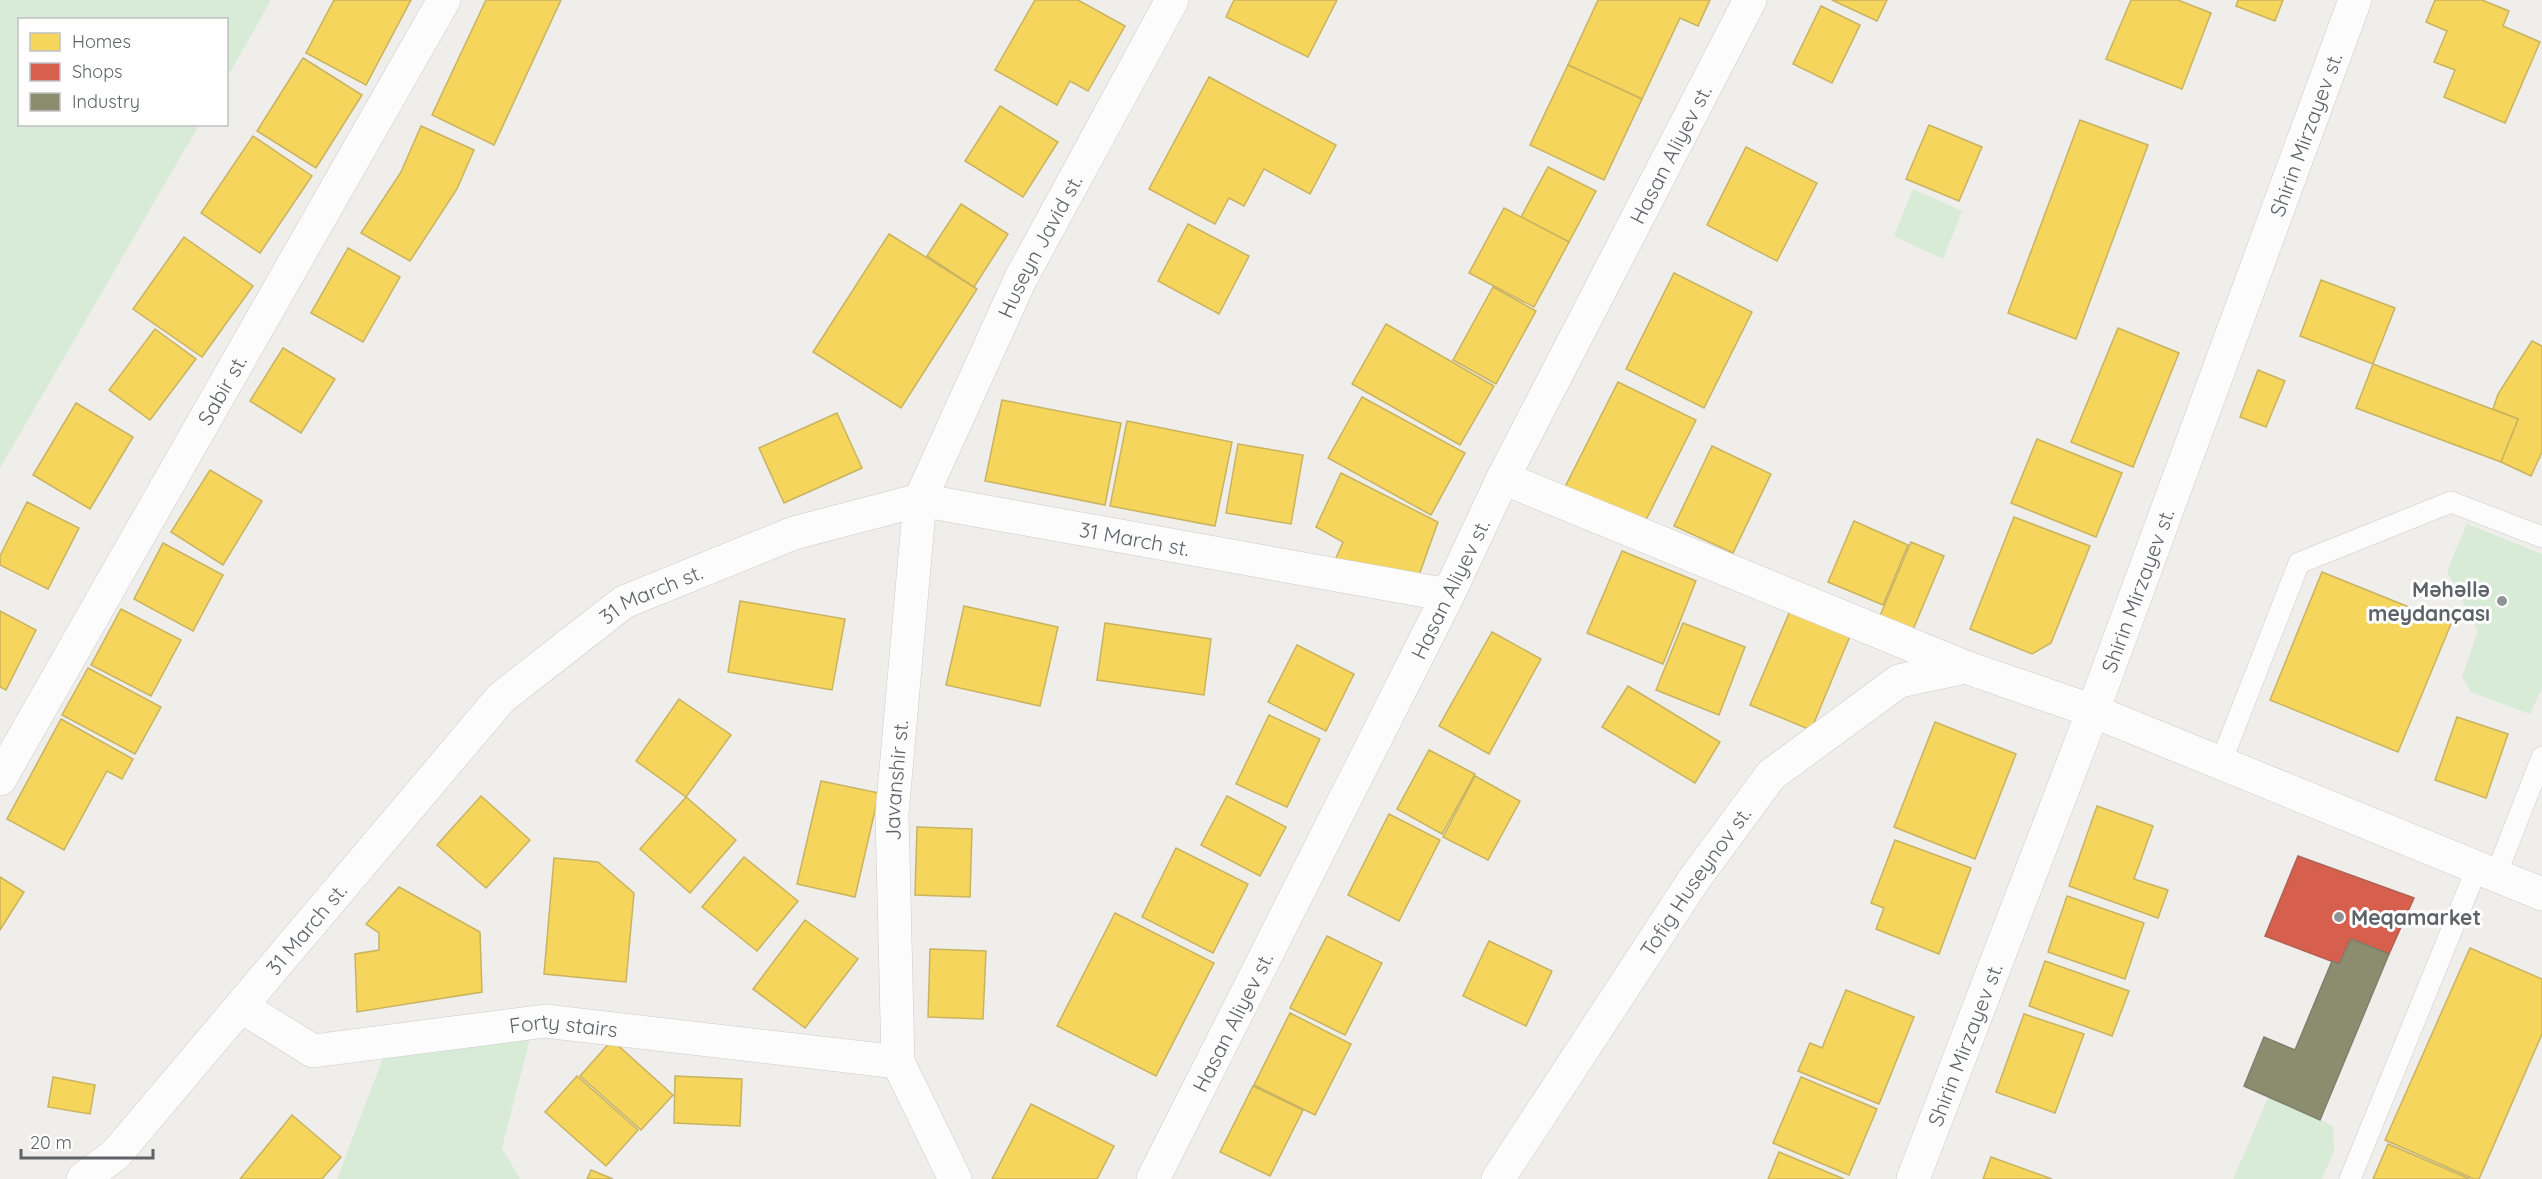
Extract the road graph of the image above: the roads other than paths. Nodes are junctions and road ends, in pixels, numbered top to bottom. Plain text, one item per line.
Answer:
1 (444, 0) edge
2 (1172, 0) edge
3 (1750, 0) edge
4 (2355, 0) edge
5 (1503, 478) junction
6 (920, 500) junction
7 (2542, 537) edge
8 (1448, 595) junction
9 (1965, 668) junction
10 (2093, 711) junction
11 (2542, 757) edge
12 (2221, 762) junction
13 (0, 779) edge
14 (2486, 872) junction
15 (2542, 894) edge
16 (242, 1006) junction
17 (898, 1062) junction
18 (83, 1179) edge
19 (955, 1179) edge
20 (1153, 1179) edge
21 (1498, 1179) edge
22 (1913, 1179) edge
23 (2350, 1179) edge

1 - 13 street, Sabir st.
2 - 6 street, Huseyn Javid st.
3 - 5 street, Hasan Aliyev st.
4 - 10 street, Shirin Mirzayev st.
5 - 8 street, Hasan Aliyev st.
5 - 9 street
6 - 8 street, 31 March st.
6 - 16 street, 31 March st.
6 - 17 street, Javanshir st.
7 - 12 lane
8 - 20 street, Hasan Aliyev st.
9 - 10 street
9 - 21 street, Tofig Huseynov st.
10 - 12 street
10 - 22 street, Shirin Mirzayev st.
11 - 14 lane
12 - 14 street
14 - 15 street
14 - 23 lane
16 - 17 street, Forty stairs
16 - 18 street, 31 March st.
17 - 19 street

